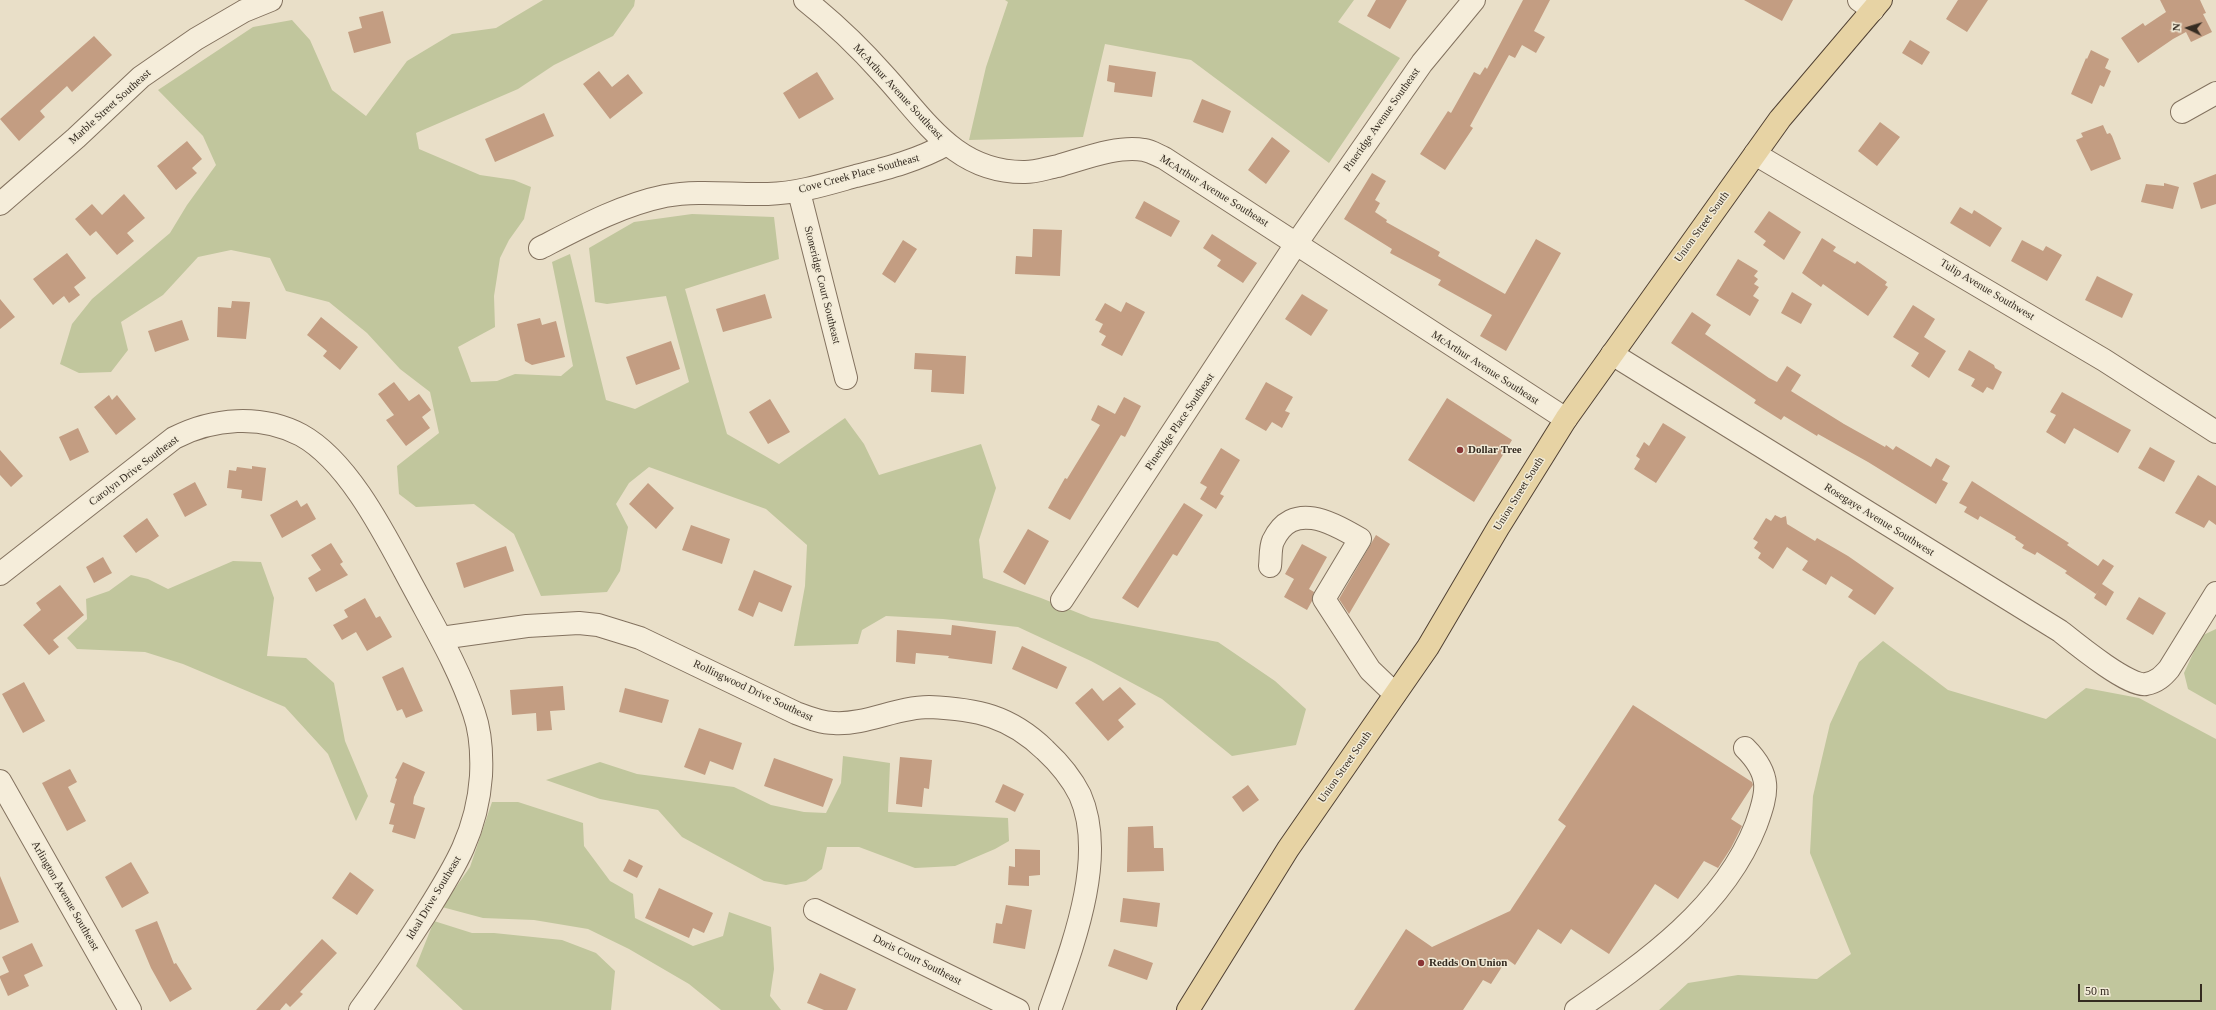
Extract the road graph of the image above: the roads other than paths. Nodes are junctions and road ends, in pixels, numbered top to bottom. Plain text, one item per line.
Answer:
1 (271, 0) edge
2 (805, 0) edge
3 (1474, 0) edge
4 (1871, 4) edge
5 (2216, 93) edge
6 (2182, 112) dead end
7 (947, 144) junction
8 (1755, 154) junction
9 (799, 192) junction
10 (1, 200) edge
11 (1296, 244) junction
12 (540, 248) dead end
13 (1612, 354) junction
14 (846, 378) dead end
15 (1566, 419) junction
16 (2216, 432) edge
17 (1270, 566) dead end
18 (0, 574) edge
19 (2216, 593) edge
20 (1062, 600) dead end
21 (441, 638) junction
22 (1395, 694) junction
23 (1745, 748) dead end
24 (0, 781) edge
25 (815, 910) dead end
26 (130, 1010) edge
27 (360, 1010) edge
28 (1018, 1010) edge
29 (1050, 1010) edge
30 (1188, 1010) edge
31 (1576, 1010) edge

1 - 10 street, Marble Street Southeast
2 - 7 street, McArthur Avenue Southeast
3 - 11 street, Pineridge Avenue Southeast
4 - 8 main road, Union Street South
5 - 6 street
7 - 9 street, Cove Creek Place Southeast
7 - 11 street, McArthur Avenue Southeast
8 - 13 main road, Union Street South
8 - 16 street, Tulip Avenue Southwest
9 - 12 street, Cove Creek Place Southeast
9 - 14 street, Stoneridge Court Southeast
11 - 15 street, McArthur Avenue Southeast
11 - 20 street, Pineridge Place Southeast
13 - 15 main road, Union Street South
13 - 19 street, Rosegaye Avenue Southwest
15 - 22 main road, Union Street South
17 - 22 street
18 - 21 street, Carolyn Drive Southeast
21 - 27 street, Ideal Drive Southeast
21 - 29 street, Rollingwood Drive Southeast
22 - 30 main road, Union Street South
23 - 31 street
24 - 26 street, Arlington Avenue Southeast
25 - 28 street, Doris Court Southeast

